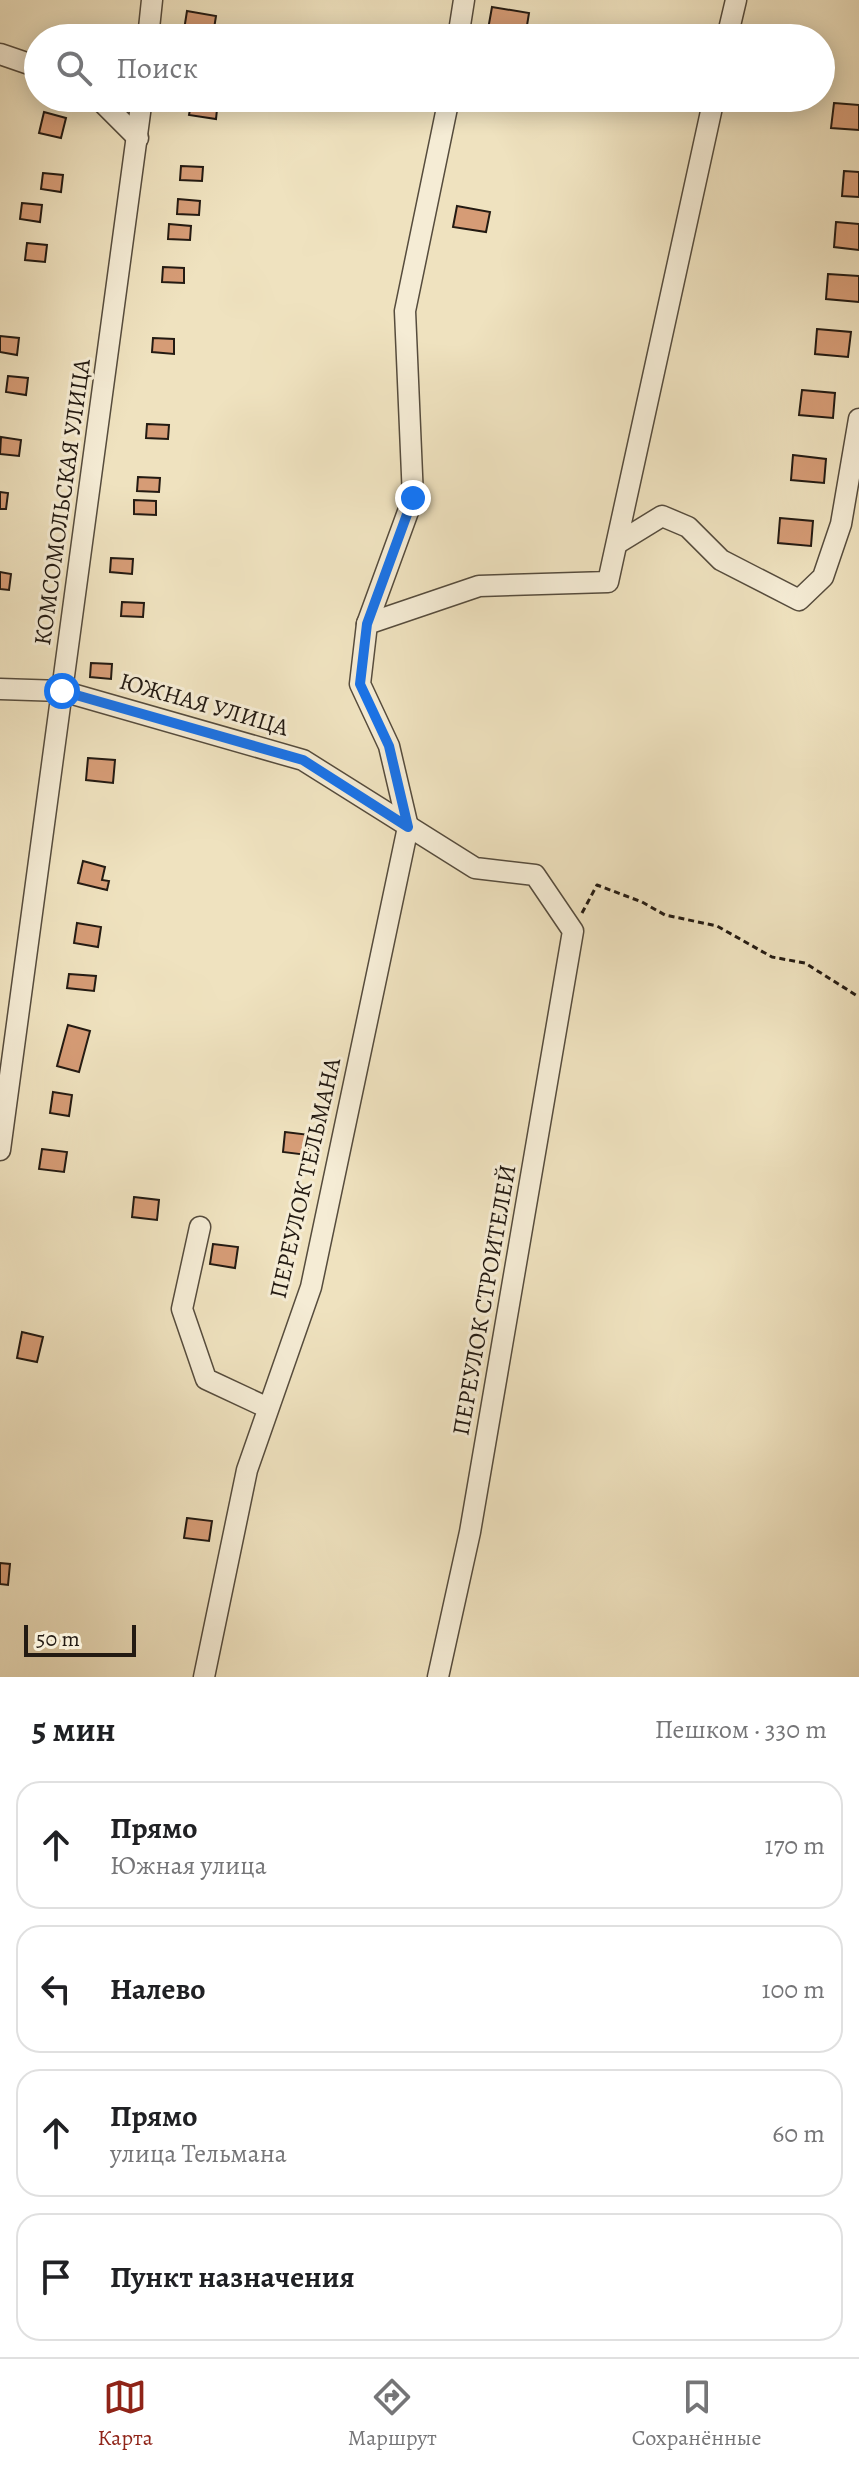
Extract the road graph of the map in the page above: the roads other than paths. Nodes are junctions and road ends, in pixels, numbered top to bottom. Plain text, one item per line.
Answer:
1 (152, 0) edge
2 (464, 0) edge
3 (736, 0) edge
4 (149, 24) edge
5 (460, 24) edge
6 (730, 24) edge
7 (0, 54) edge
8 (24, 62) edge
9 (112, 112) edge
10 (141, 112) edge
11 (446, 112) edge
12 (711, 112) edge
13 (138, 138) junction
14 (859, 419) edge
15 (618, 543) junction
16 (367, 624) junction
17 (0, 689) edge
18 (62, 691) junction
19 (408, 827) junction
20 (573, 931) joint
21 (0, 1150) edge
22 (200, 1227) dead end
23 (268, 1408) junction
24 (204, 1677) edge
25 (438, 1677) edge

1 - 4 street
2 - 5 street
3 - 6 street
7 - 8 street
9 - 13 street
10 - 13 street, КОМСОМОЛЬСКАЯ УЛИЦА
11 - 16 street
12 - 15 street
13 - 18 street, КОМСОМОЛЬСКАЯ УЛИЦА
14 - 15 street
15 - 16 street
16 - 19 street
17 - 18 street, ЮЖНАЯ УЛИЦА
18 - 19 street, ЮЖНАЯ УЛИЦА
18 - 21 street, КОМСОМОЛЬСКАЯ УЛИЦА
19 - 20 street, ЮЖНАЯ УЛИЦА
19 - 23 street, ПЕРЕУЛОК ТЕЛЬМАНА
20 - 25 street, ПЕРЕУЛОК СТРОИТЕЛЕЙ
22 - 23 street
23 - 24 street, ПЕРЕУЛОК ТЕЛЬМАНА

